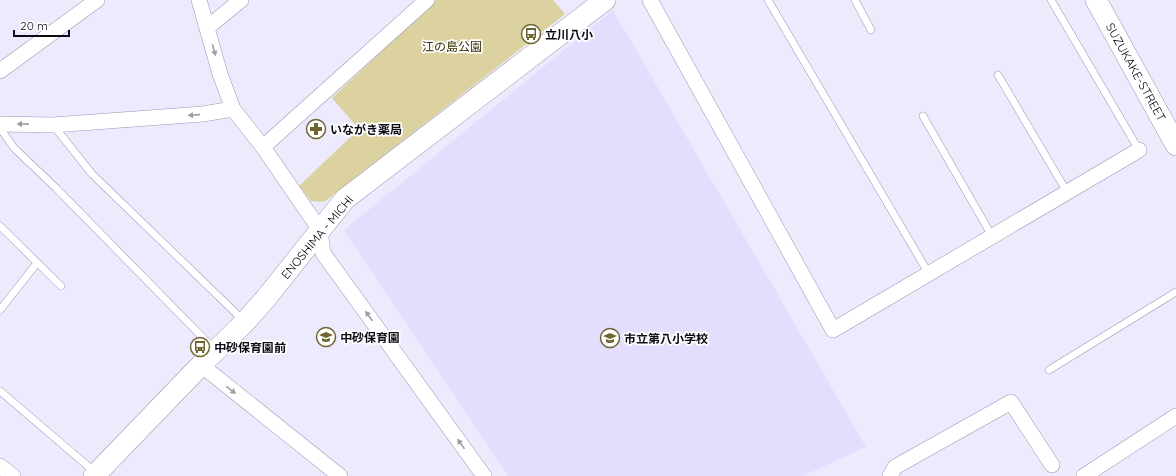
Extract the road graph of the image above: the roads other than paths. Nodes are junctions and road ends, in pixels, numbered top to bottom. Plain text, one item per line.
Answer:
1 (97, 0) edge
2 (199, 0) edge
3 (241, 0) edge
4 (427, 0) edge
5 (605, 0) edge
6 (651, 0) edge
7 (768, 0) edge
8 (855, 0) edge
9 (1051, 0) edge
10 (1096, 0) edge
11 (207, 28) junction
12 (870, 30) dead end
13 (0, 70) edge
14 (998, 75) dead end
15 (233, 109) junction
16 (923, 116) dead end
17 (0, 124) edge
18 (53, 125) junction
19 (0, 128) edge
20 (1176, 144) edge
21 (263, 147) junction
22 (1139, 150) joint
23 (1067, 192) junction
24 (0, 226) edge
25 (320, 230) junction
26 (992, 236) junction
27 (37, 263) junction
28 (929, 274) junction
29 (61, 286) dead end
30 (1176, 292) edge
31 (0, 310) edge
32 (245, 322) junction
33 (216, 350) junction
34 (201, 366) junction
35 (1049, 370) dead end
36 (0, 391) edge
37 (1176, 416) edge
38 (1052, 465) dead end
39 (0, 466) edge
40 (95, 475) edge
41 (13, 476) edge
42 (340, 476) edge
43 (484, 476) edge
44 (890, 476) edge
45 (1084, 476) edge

1 - 13 street
2 - 11 street
3 - 11 street
4 - 21 street
5 - 25 street, ENOSHIMA - MICHI
6 - 28 street
7 - 28 lane
8 - 12 lane
9 - 22 lane
10 - 20 street, SUZUKAKE-STREET
11 -> 15 street
14 - 23 lane
15 -> 18 street
15 - 21 street
16 - 26 lane
18 -> 17 street
18 - 32 lane
19 - 33 lane
21 - 25 street
22 - 23 street
23 - 26 street
24 - 27 lane
25 - 32 street, ENOSHIMA - MICHI
43 -> 25 street
26 - 28 street
27 - 29 lane
27 - 31 lane
30 - 35 lane
32 - 33 street, ENOSHIMA - MICHI
33 - 34 street, ENOSHIMA - MICHI
34 - 40 street, ENOSHIMA - MICHI
34 -> 42 street
36 - 40 lane
37 - 45 street
38 - 44 street
39 - 41 street

